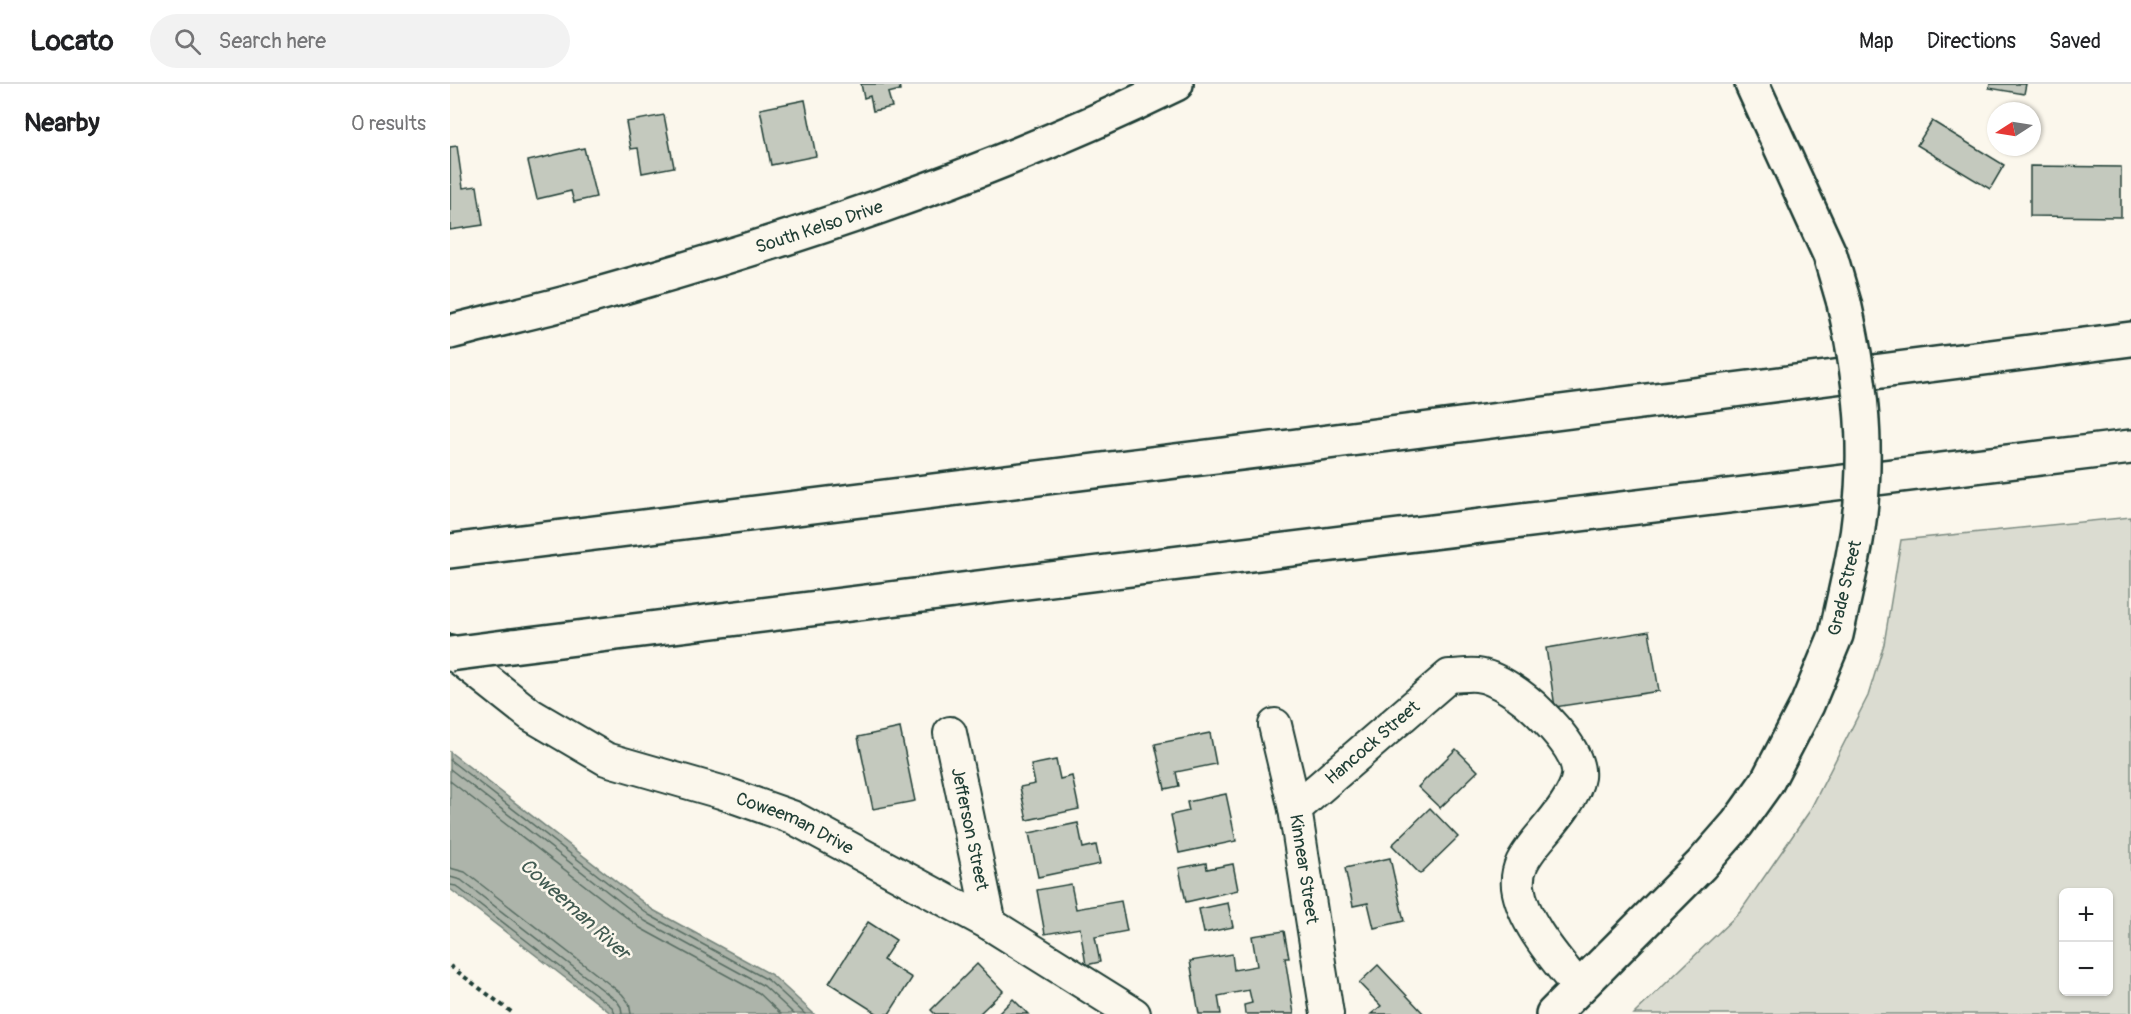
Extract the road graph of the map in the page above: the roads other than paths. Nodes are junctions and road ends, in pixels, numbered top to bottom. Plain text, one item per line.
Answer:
1 (1176, 84) edge
2 (1752, 84) edge
3 (450, 332) edge
4 (2131, 339) edge
5 (2131, 447) edge
6 (450, 551) edge
7 (450, 653) edge
8 (1275, 725) dead end
9 (950, 734) dead end
10 (1295, 809) junction
11 (990, 924) junction
12 (1579, 988) junction
13 (1134, 1014) edge
14 (1327, 1014) edge
15 (1552, 1014) edge

1 - 3 main road, South Kelso Drive
2 - 12 main road, Grade Street, bridge
4 - 6 main road
5 - 7 main road, bridge
7 - 11 street, Coweeman Drive
8 - 10 street, Kinnear Street
9 - 11 street, Jefferson Street
10 - 12 street, Hancock Street
10 - 14 street, Kinnear Street
11 - 13 street, Coweeman Drive
12 - 15 main road, Grade Street

